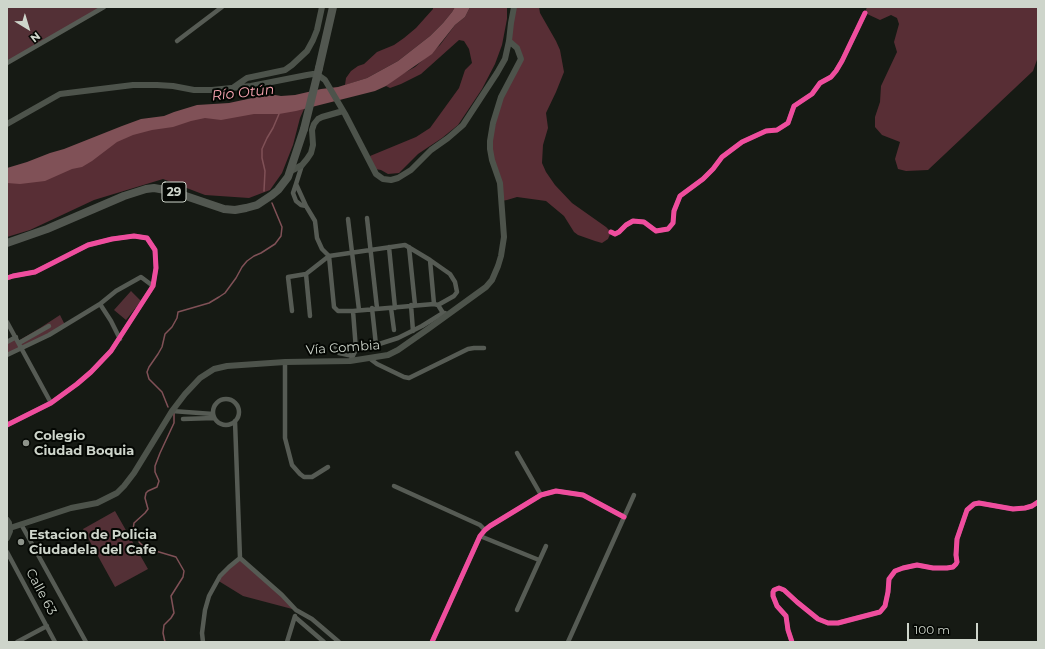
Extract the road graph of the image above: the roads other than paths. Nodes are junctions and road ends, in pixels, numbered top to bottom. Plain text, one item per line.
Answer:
1 (104, 7) edge
2 (222, 7) edge
3 (322, 7) edge
4 (333, 7) edge
5 (514, 7) edge
6 (865, 13) dead end
7 (177, 41) dead end
8 (509, 41) junction
9 (7, 63) edge
10 (234, 88) junction
11 (343, 111) junction
12 (7, 124) edge
13 (302, 165) junction
14 (291, 170) junction
15 (367, 218) dead end
16 (348, 219) dead end
17 (611, 232) dead end
18 (7, 243) edge
19 (389, 247) junction
20 (409, 247) junction
21 (371, 250) junction
22 (352, 252) junction
23 (329, 256) junction
24 (430, 260) junction
25 (306, 274) junction
26 (7, 278) edge
27 (153, 286) junction
28 (100, 304) junction
29 (436, 304) junction
30 (413, 305) junction
31 (375, 308) junction
32 (393, 308) junction
33 (292, 310) dead end
34 (359, 310) junction
35 (353, 311) junction
36 (443, 312) junction
37 (450, 313) junction
38 (310, 316) dead end
39 (7, 322) edge
40 (49, 326) dead end
41 (394, 330) dead end
42 (413, 331) junction
43 (16, 337) junction
44 (120, 339) junction
45 (7, 342) edge
46 (18, 343) junction
47 (335, 345) dead end
48 (376, 345) junction
49 (22, 348) junction
50 (484, 348) dead end
51 (356, 350) junction
52 (7, 355) edge
53 (351, 358) junction
54 (369, 358) junction
55 (285, 362) junction
56 (51, 403) junction
57 (172, 411) junction
58 (213, 416) junction
59 (183, 419) dead end
60 (235, 421) junction
61 (7, 425) edge
62 (517, 453) dead end
63 (328, 467) dead end
64 (394, 486) dead end
65 (541, 495) junction
66 (634, 495) dead end
67 (1038, 502) edge
68 (624, 517) junction
69 (7, 520) edge
70 (21, 524) junction
71 (10, 528) junction
72 (485, 530) junction
73 (480, 536) junction
74 (7, 538) edge
75 (546, 546) dead end
76 (7, 552) edge
77 (240, 558) junction
78 (539, 560) junction
79 (296, 610) junction
80 (517, 610) dead end
81 (294, 617) junction
82 (47, 626) junction
83 (17, 642) edge
84 (55, 642) edge
85 (86, 642) edge
86 (203, 642) edge
87 (287, 642) edge
88 (324, 642) edge
89 (339, 642) edge
90 (432, 642) edge
91 (568, 642) edge
92 (792, 642) edge

1 - 9 street
2 - 7 street
3 - 10 main road
4 - 14 highway, 29, bridge
5 - 8 main road
6 - 17 street
8 - 11 main road
8 - 37 main road, Vía Combia
10 - 11 main road
10 - 12 main road
11 - 13 main road
13 - 14 main road
13 - 23 street
14 - 18 highway, 29
15 - 21 street
16 - 22 street
19 - 20 street
19 - 21 street
19 - 32 street
20 - 24 street
20 - 30 street
21 - 22 street
21 - 31 street
22 - 23 street
22 - 34 street
23 - 25 street
23 - 35 street
24 - 29 street
24 - 29 street
25 - 33 street
25 - 38 street
26 - 27 street
27 - 28 street
27 - 44 street
28 - 44 street
28 - 49 street
29 - 30 street
29 - 36 street
30 - 32 street
30 - 42 street
31 - 32 street
31 - 34 street
31 - 48 street
32 - 41 street
34 - 35 street
35 - 51 street
36 - 37 street
36 - 42 street
37 - 54 main road, Vía Combia
39 - 43 street
40 - 46 street
42 - 48 street
43 - 45 street
43 - 46 street
44 - 56 street
46 - 49 street
47 - 53 street
48 - 51 street
49 - 52 street
49 - 56 street
50 - 54 street
51 - 53 street
53 - 54 main road, Vía Combia
53 - 55 main road, Vía Combia
55 - 57 main road, Vía Combia
55 - 63 street
56 - 61 street
57 - 58 street
57 - 70 main road, Vía Combia
58 - 59 street
58 - 60 street
58 - 60 street
60 - 77 street
62 - 65 street
64 - 72 street
65 - 68 street
65 - 72 street
66 - 68 street
67 - 92 street
68 - 91 street
69 - 71 main road
70 - 71 main road, Vía Combia
70 - 85 street
71 - 74 main road
72 - 73 street
73 - 78 street
73 - 90 street
75 - 78 street
76 - 82 street, Calle 63
77 - 79 street
77 - 86 street
78 - 80 street
79 - 81 street
79 - 89 street
81 - 87 street
81 - 88 street
82 - 83 street
82 - 84 street, Calle 63

